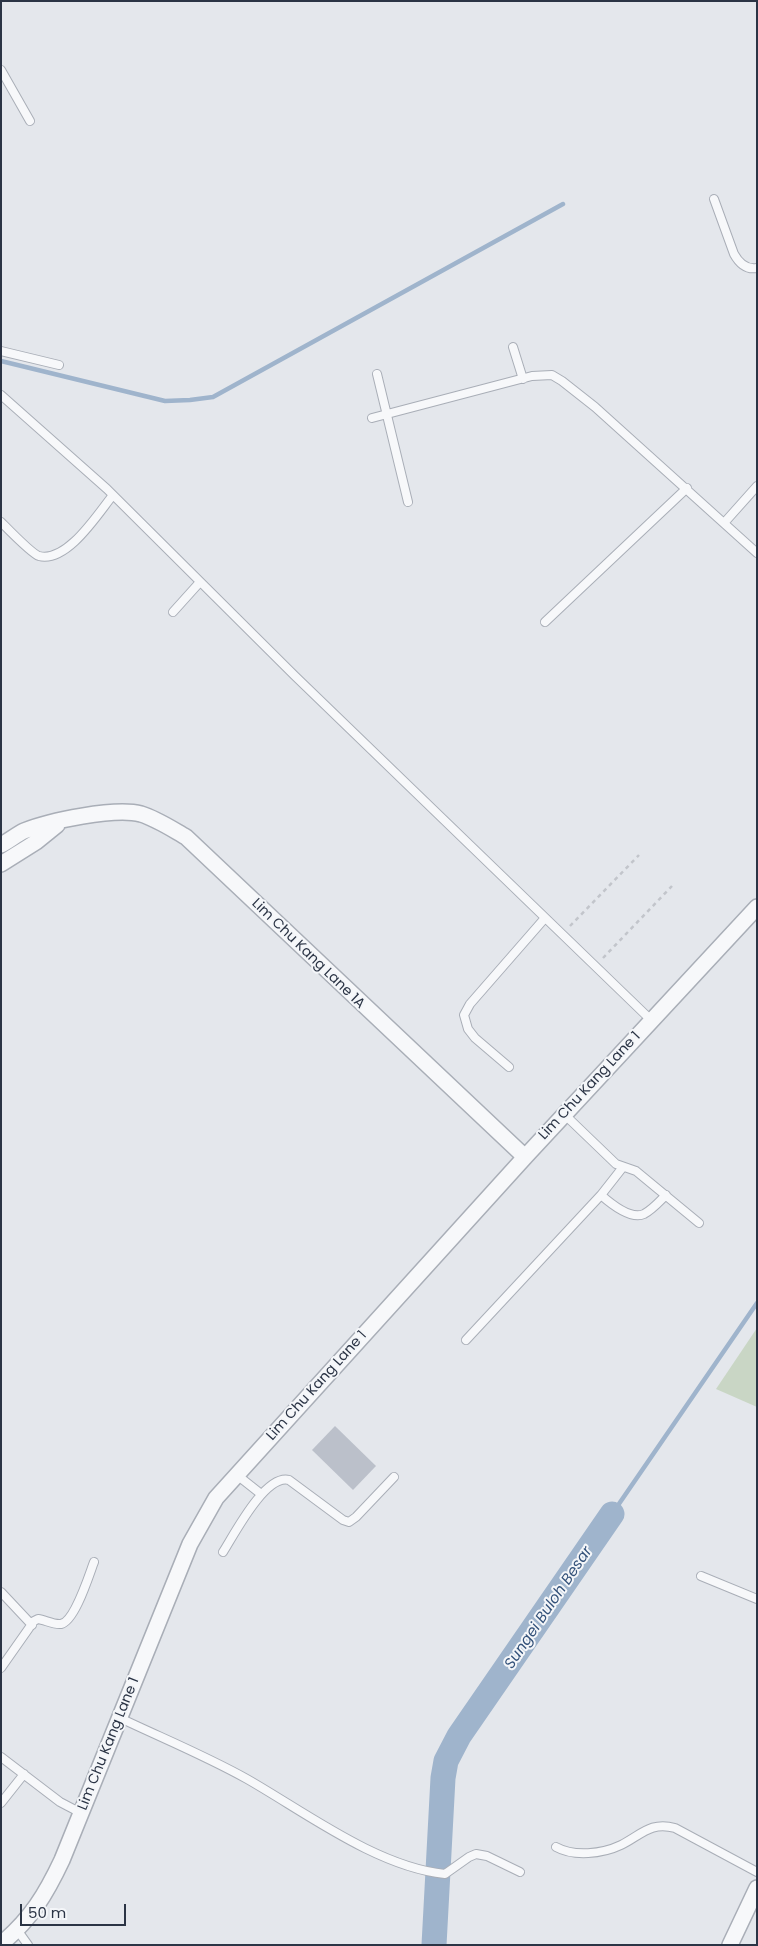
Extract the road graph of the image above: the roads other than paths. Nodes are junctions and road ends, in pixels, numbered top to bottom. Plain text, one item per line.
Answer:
1 (1, 70) edge
2 (30, 121) dead end
3 (714, 199) dead end
4 (757, 268) edge
5 (513, 347) dead end
6 (1, 351) edge
7 (58, 365) dead end
8 (378, 374) dead end
9 (523, 379) junction
10 (1, 395) edge
11 (386, 414) junction
12 (372, 418) dead end
13 (757, 486) edge
14 (686, 488) junction
15 (113, 495) junction
16 (408, 502) dead end
17 (1, 522) edge
18 (724, 522) junction
19 (757, 553) edge
20 (200, 582) junction
21 (173, 612) dead end
22 (545, 622) dead end
23 (64, 820) junction
24 (1, 845) edge
25 (1, 864) edge
26 (757, 906) edge
27 (545, 918) junction
28 (651, 1020) junction
29 (509, 1067) dead end
30 (564, 1114) junction
31 (525, 1157) junction
32 (623, 1167) junction
33 (601, 1195) junction
34 (666, 1195) junction
35 (699, 1224) dead end
36 (466, 1340) dead end
37 (238, 1474) junction
38 (394, 1477) dead end
39 (261, 1494) junction
40 (223, 1552) dead end
41 (94, 1562) dead end
42 (700, 1576) dead end
43 (1, 1592) edge
44 (757, 1599) edge
45 (32, 1625) junction
46 (1, 1668) edge
47 (120, 1718) junction
48 (1, 1757) edge
49 (24, 1774) junction
50 (1, 1804) edge
51 (81, 1813) junction
52 (556, 1847) dead end
53 (520, 1872) dead end
54 (757, 1872) edge
55 (757, 1888) edge
56 (18, 1931) junction
57 (1, 1944) edge
58 (28, 1945) edge
59 (730, 1945) edge

1 - 2 lane
3 - 4 lane
5 - 9 lane
6 - 7 lane
8 - 11 lane
9 - 11 lane
9 - 14 lane
10 - 15 lane
11 - 12 lane
11 - 16 lane
13 - 18 lane
14 - 18 lane
14 - 22 lane
15 - 17 lane
15 - 20 lane
18 - 19 lane
20 - 21 lane
20 - 27 lane
23 - 24 street, Lim Chu Kang Lane 1A
23 - 25 street, Lim Chu Kang Lane 1A
23 - 31 street, Lim Chu Kang Lane 1A
26 - 28 street, Lim Chu Kang Lane 1
27 - 28 lane
27 - 29 lane
28 - 30 street, Lim Chu Kang Lane 1
30 - 31 street, Lim Chu Kang Lane 1
30 - 32 lane
31 - 37 street, Lim Chu Kang Lane 1
32 - 33 lane
32 - 34 lane
33 - 34 lane
33 - 36 lane
34 - 35 lane
37 - 39 lane
37 - 47 street, Lim Chu Kang Lane 1
38 - 39 lane
39 - 40 lane
41 - 45 lane
42 - 44 lane
43 - 45 lane
45 - 46 lane
47 - 51 street, Lim Chu Kang Lane 1
47 - 53 lane
48 - 49 lane
49 - 50 lane
49 - 51 lane
51 - 56 street, Lim Chu Kang Lane 1
52 - 54 lane
55 - 59 street
56 - 57 street, Lim Chu Kang Lane 1
56 - 58 lane

